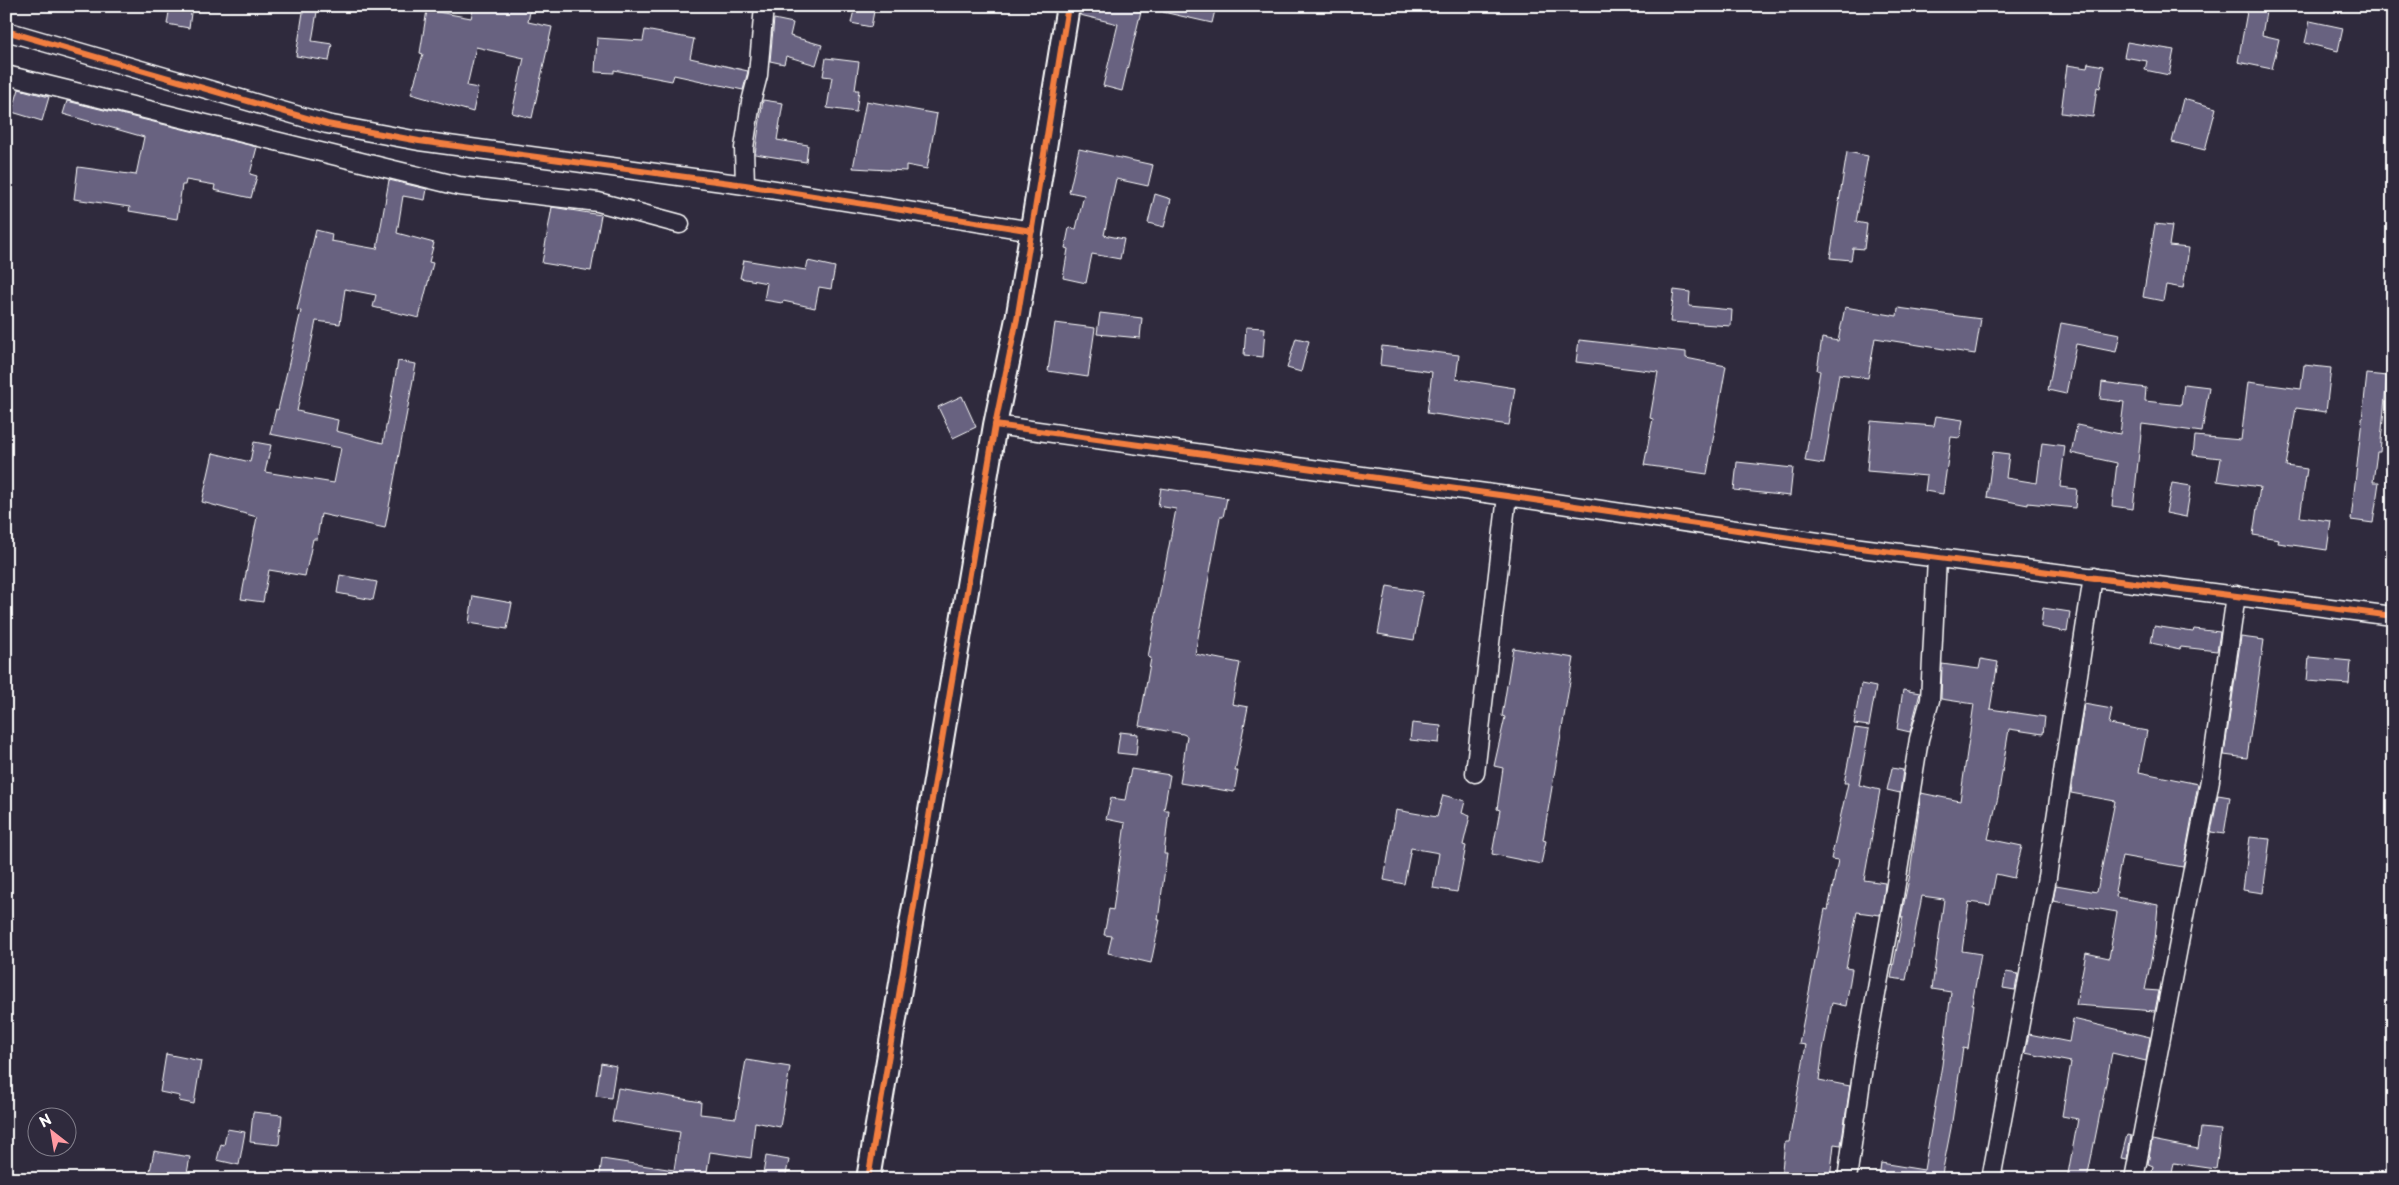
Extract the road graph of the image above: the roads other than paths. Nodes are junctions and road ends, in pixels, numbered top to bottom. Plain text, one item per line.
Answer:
1 (764, 6) edge
2 (1068, 6) edge
3 (6, 31) edge
4 (6, 75) edge
5 (745, 185) junction
6 (680, 224) dead end
7 (1032, 231) junction
8 (995, 425) junction
9 (1507, 496) junction
10 (1937, 558) junction
11 (2093, 577) junction
12 (2236, 595) junction
13 (2393, 616) edge
14 (1475, 773) dead end
15 (868, 1179) edge
16 (1847, 1179) edge
17 (1991, 1179) edge
18 (2134, 1179) edge

1 - 5 street
2 - 7 street
3 - 5 street
4 - 6 street
5 - 7 street
7 - 8 street
8 - 9 street
8 - 15 street
9 - 10 street
9 - 14 street
10 - 11 street
10 - 16 street
11 - 12 street
11 - 17 street
12 - 13 street
12 - 18 street

